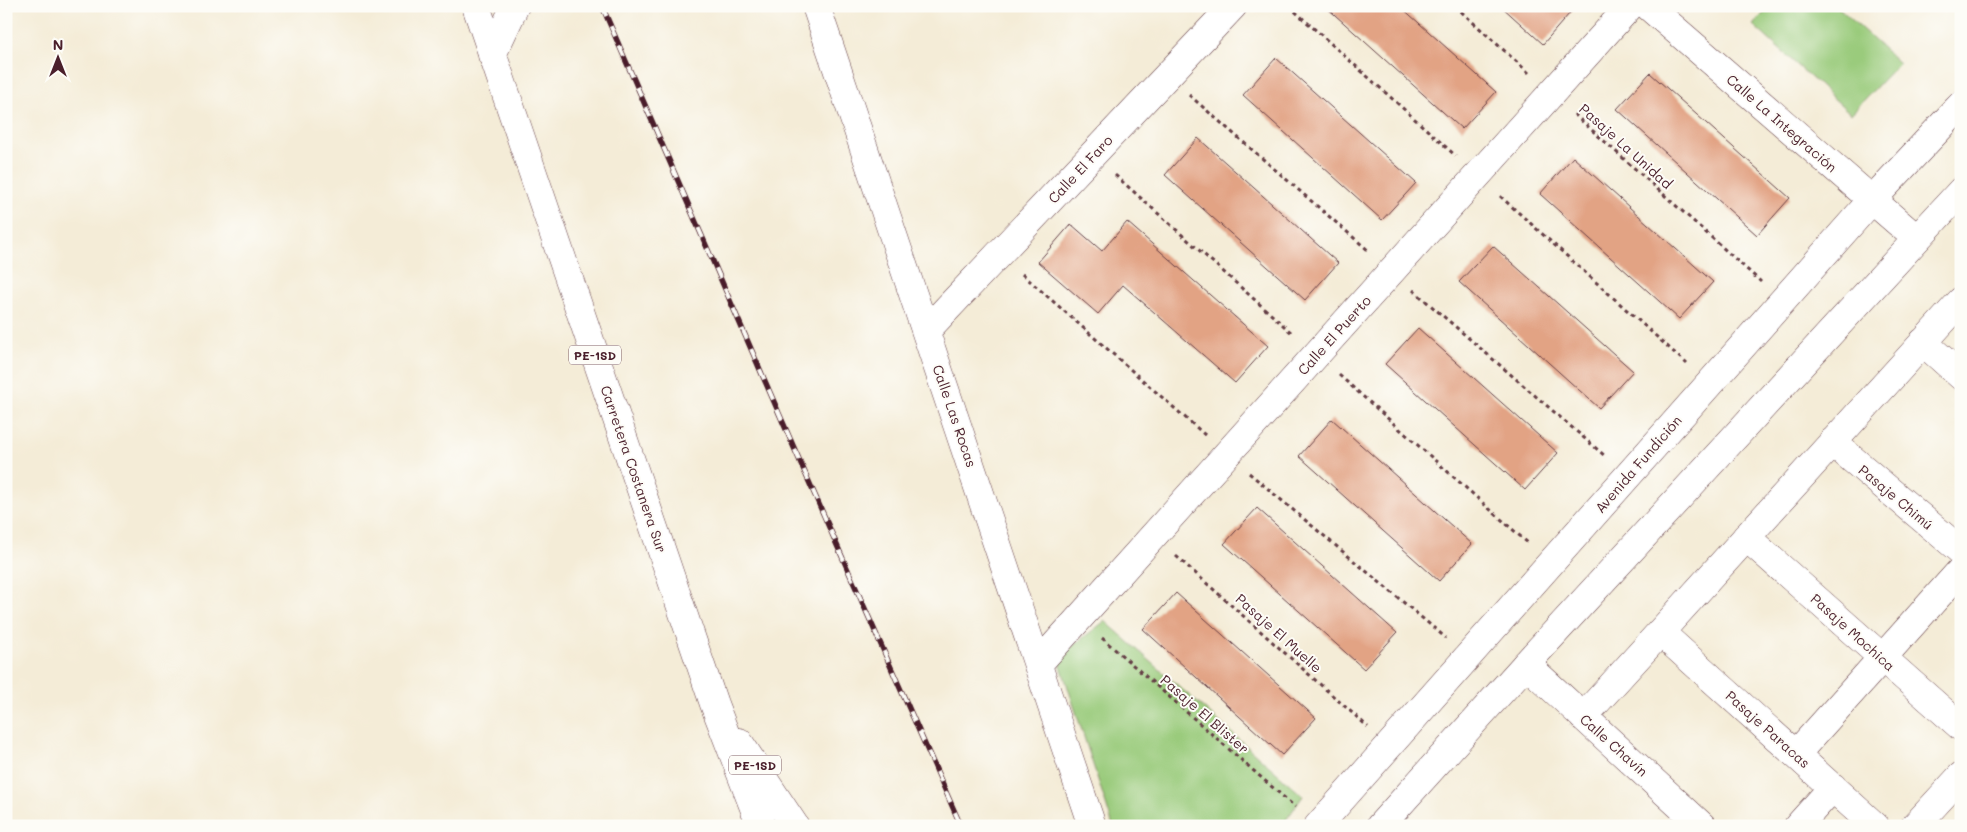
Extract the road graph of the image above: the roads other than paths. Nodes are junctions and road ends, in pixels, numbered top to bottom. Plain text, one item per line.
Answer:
1 (476, 6) edge
2 (515, 6) edge
3 (816, 6) edge
4 (1233, 6) edge
5 (1630, 6) edge
6 (1648, 6) edge
7 (492, 55) junction
8 (1961, 105) edge
9 (1961, 191) edge
10 (1872, 200) junction
11 (1916, 238) junction
12 (1961, 301) edge
13 (926, 331) junction
14 (1923, 342) junction
15 (1961, 376) edge
16 (1832, 442) junction
17 (1746, 537) junction
18 (1961, 551) edge
19 (1961, 570) edge
20 (1660, 632) junction
21 (1882, 657) junction
22 (1038, 664) junction
23 (1526, 664) junction
24 (714, 704) junction
25 (1583, 717) junction
26 (1961, 727) edge
27 (1796, 754) junction
28 (1961, 776) edge
29 (1832, 787) junction
30 (1310, 819) edge
31 (761, 826) edge
32 (795, 826) edge
33 (1092, 826) edge
34 (1380, 826) edge
35 (1702, 826) edge
36 (1798, 826) edge
37 (1875, 826) edge
38 (1915, 826) edge

1 - 7 main road, Carretera Costanera Sur / PE-1SD
2 - 7 main road
3 - 13 main road, Calle Las Rocas
4 - 13 main road, Calle El Faro
5 - 22 main road, Calle El Puerto
6 - 10 main road, Calle La Integración
7 - 24 main road, Carretera Costanera Sur / PE-1SD
8 - 10 main road, Avenida Fundición
9 - 11 main road
10 - 11 main road, Calle La Integración
10 - 30 main road, Avenida Fundición
11 - 23 main road
12 - 14 main road
13 - 22 main road, Calle Las Rocas
14 - 15 main road
14 - 16 main road
16 - 17 main road
16 - 18 main road, Pasaje Chimú
17 - 20 main road
17 - 21 main road, Pasaje Mochica
19 - 21 main road
20 - 25 main road
20 - 27 main road, Pasaje Paracas
21 - 26 main road, Pasaje Mochica
21 - 27 main road
22 - 33 main road, Calle Las Rocas
23 - 25 main road, Calle Chavín
23 - 34 main road
24 - 31 main road, PE-1SD
24 - 32 main road, PE-1SD
25 - 35 main road, Calle Chavín
27 - 29 main road, Pasaje Paracas
28 - 38 main road
29 - 36 main road
29 - 37 main road, Pasaje Paracas

